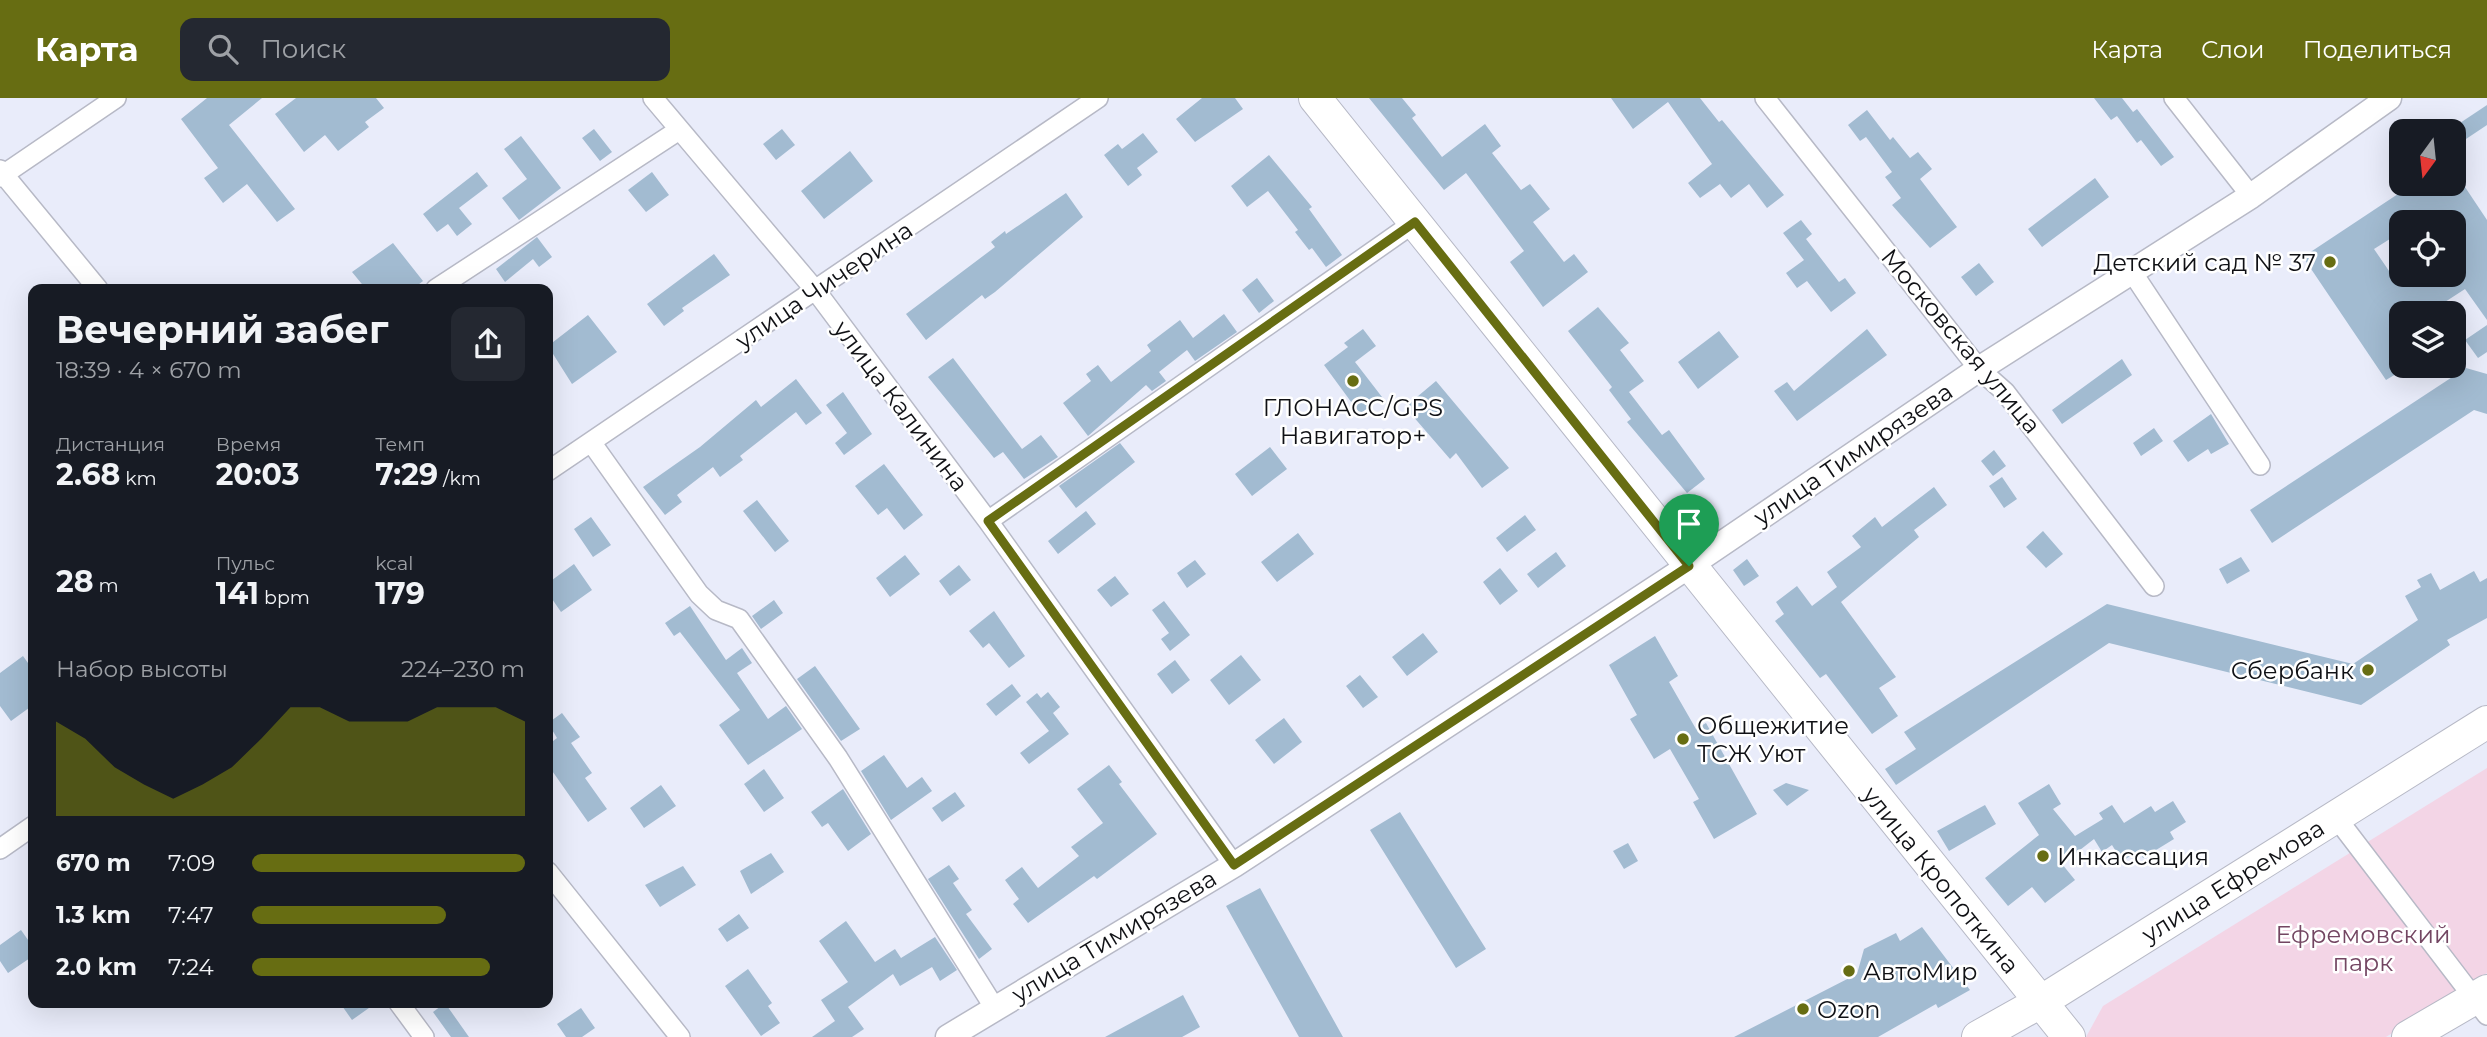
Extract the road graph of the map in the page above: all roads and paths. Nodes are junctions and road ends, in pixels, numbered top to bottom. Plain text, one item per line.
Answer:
1 (117, 98) edge
2 (653, 98) edge
3 (1098, 98) edge
4 (1315, 98) edge
5 (1765, 98) edge
6 (2174, 98) edge
7 (2389, 98) edge
8 (679, 130) junction
9 (1, 174) edge
10 (2251, 196) junction
11 (1415, 222) junction
12 (2132, 272) junction
13 (94, 284) edge
14 (444, 284) edge
15 (816, 291) junction
16 (1979, 369) junction
17 (591, 442) junction
18 (2260, 465) dead end
19 (553, 468) edge
20 (988, 521) junction
21 (1689, 566) junction
22 (2154, 586) dead end
23 (2487, 722) edge
24 (2335, 816) junction
25 (28, 829) edge
26 (0, 849) edge
27 (1234, 865) junction
28 (553, 878) edge
29 (2042, 1001) junction
30 (2483, 1001) edge
31 (994, 1007) junction
32 (403, 1008) edge
33 (424, 1037) edge
34 (680, 1037) edge
35 (948, 1037) edge
36 (1978, 1037) edge
37 (2069, 1037) edge
38 (2408, 1037) edge

1 - 9 street
2 - 8 street, улица Калинина
3 - 15 street, улица Чичерина
4 - 11 main road, улица Кропоткина
5 - 16 street, Московская улица
6 - 10 street
7 - 10 street, улица Тимирязева
8 - 14 street
8 - 15 street, улица Калинина
9 - 13 street
10 - 12 street, улица Тимирязева
11 - 20 street
11 - 21 main road, улица Кропоткина
12 - 16 street, улица Тимирязева
12 - 18 street
15 - 17 street, улица Чичерина
15 - 20 street, улица Калинина
16 - 21 street, улица Тимирязева
16 - 22 street, Московская улица
17 - 19 street, улица Чичерина
17 - 31 street, улица Тимирязева
20 - 27 street, улица Калинина
21 - 27 street, улица Тимирязева
21 - 29 main road, улица Кропоткина
23 - 24 main road, улица Ефремова
24 - 29 main road, улица Ефремова
24 - 30 street
25 - 26 street
27 - 31 street, улица Тимирязева
28 - 34 street
29 - 36 main road, улица Ефремова
29 - 37 main road, улица Кропоткина
30 - 38 main road
31 - 35 street, улица Тимирязева
32 - 33 street

